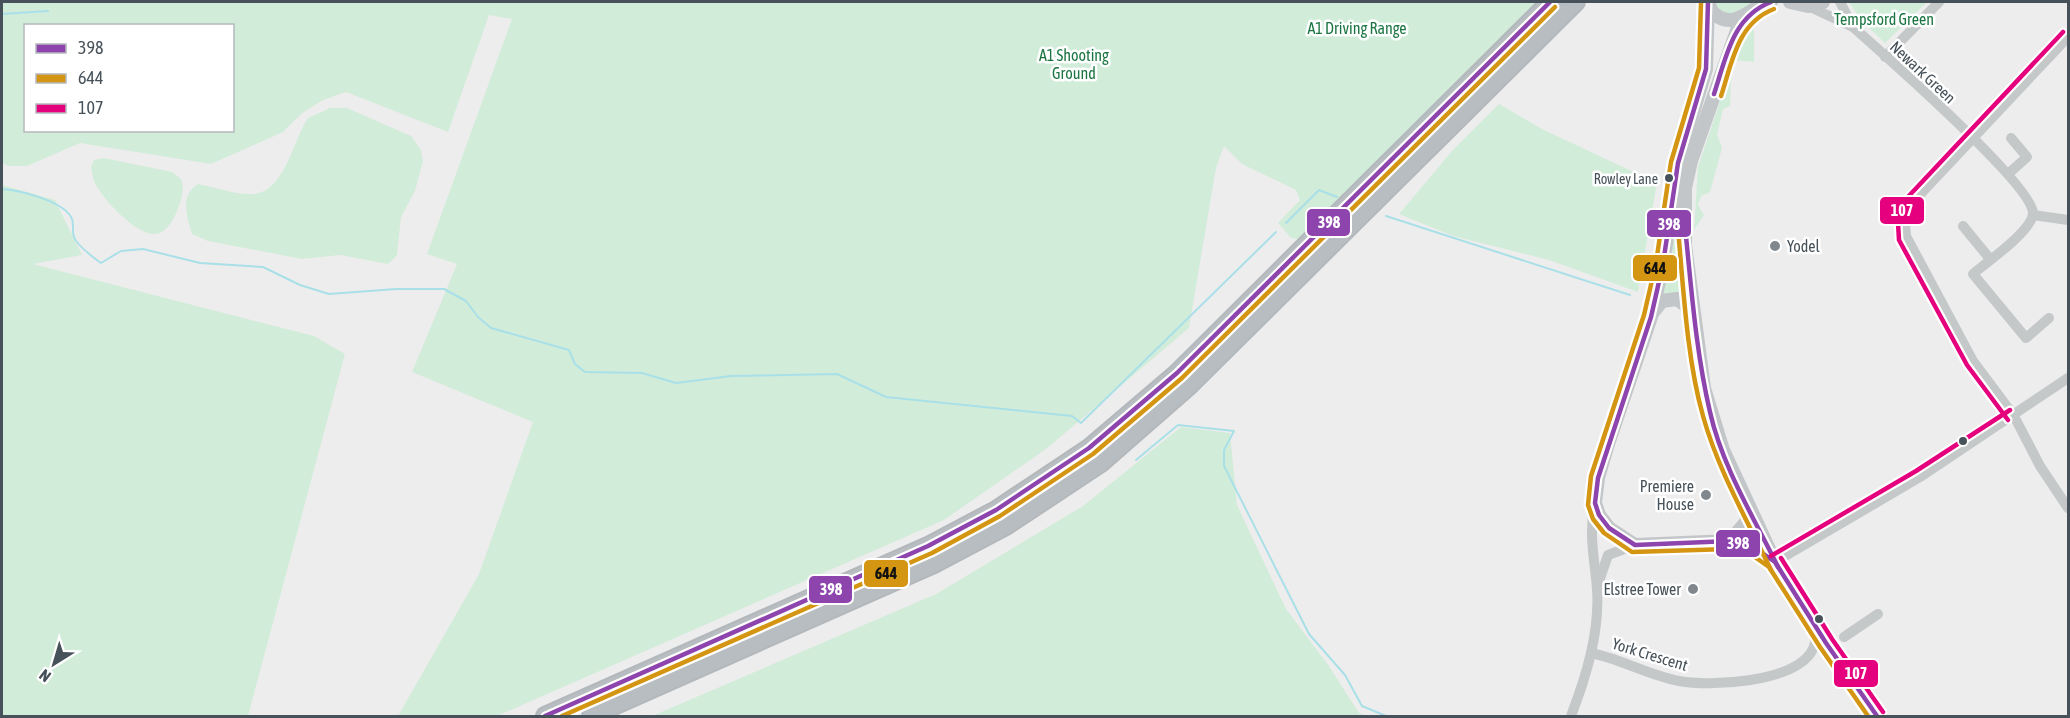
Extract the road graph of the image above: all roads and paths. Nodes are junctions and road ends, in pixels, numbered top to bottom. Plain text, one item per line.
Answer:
1 (1550, 2) edge
2 (1576, 2) edge
3 (1708, 2) edge
4 (1771, 2) edge
5 (1790, 2) edge
6 (1823, 2) edge
7 (1840, 2) edge
8 (1939, 2) edge
9 (1808, 6) junction
10 (1741, 19) junction
11 (1853, 27) junction
12 (2068, 37) edge
13 (1885, 57) junction
14 (2012, 138) dead end
15 (1972, 139) junction
16 (2008, 174) junction
17 (2033, 215) junction
18 (2068, 220) edge
19 (1963, 226) dead end
20 (1990, 259) junction
21 (1651, 317) junction
22 (1694, 318) junction
23 (2049, 318) dead end
24 (2068, 378) edge
25 (2014, 416) junction
26 (1743, 495) junction
27 (1595, 503) junction
28 (2068, 508) edge
29 (1730, 541) junction
30 (1635, 545) junction
31 (1775, 562) junction
32 (1597, 587) junction
33 (1878, 614) dead end
34 (1818, 631) junction
35 (1844, 637) dead end
36 (1591, 653) junction
37 (545, 717) edge
38 (591, 717) edge
39 (1571, 717) edge
40 (1877, 717) edge

1 - 37 highway
2 - 38 highway
3 - 10 main road
3 - 21 main road
4 - 10 main road
5 - 9 main road
6 - 9 main road
7 - 11 street, Newark Green
8 - 13 street
9 - 11 street, Newark Green
10 - 22 main road
11 - 13 street, Newark Green
12 - 15 street
13 - 15 street, Newark Green
14 - 16 street
15 - 16 street, Newark Green
15 - 25 street
16 - 17 street, Newark Green
17 - 18 street
17 - 20 street
19 - 20 street
20 - 23 street
21 - 22 main road
21 - 27 main road
22 - 26 main road
24 - 25 street
25 - 28 street
25 - 31 street
26 - 29 main road
26 - 31 main road
27 - 30 main road
27 - 32 street
29 - 30 main road
29 - 31 main road
30 - 32 street
31 - 34 main road
32 - 36 street
33 - 35 street
34 - 36 street, York Crescent
34 - 40 main road
36 - 39 street

